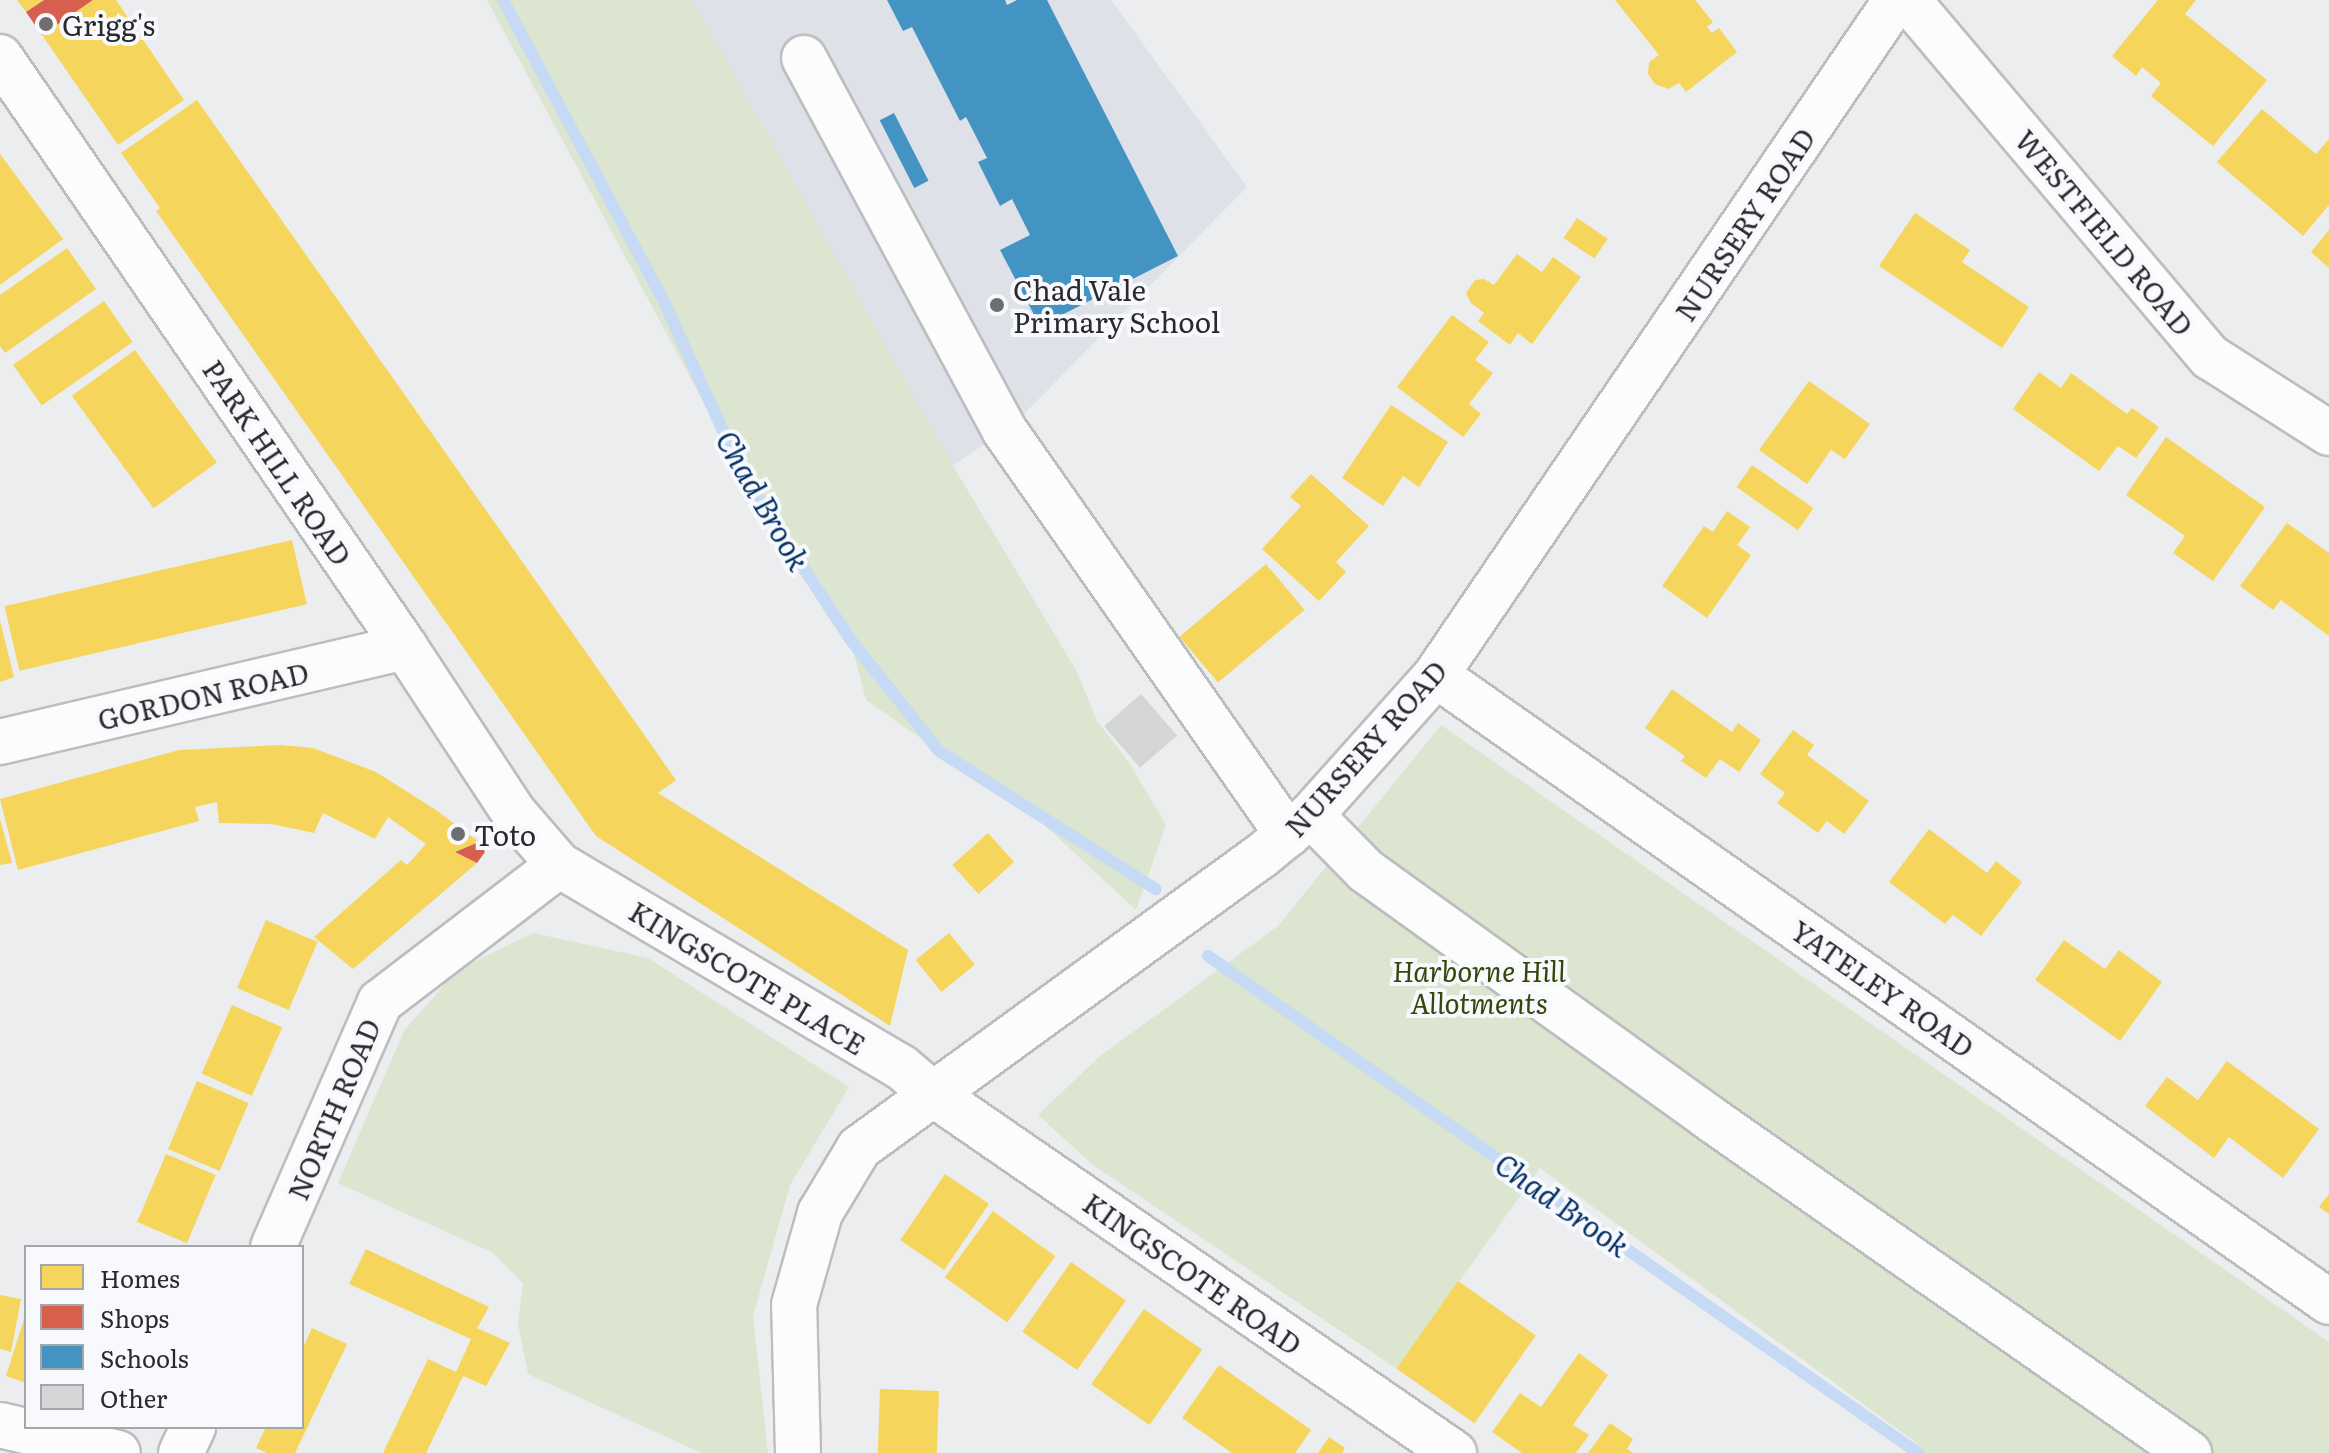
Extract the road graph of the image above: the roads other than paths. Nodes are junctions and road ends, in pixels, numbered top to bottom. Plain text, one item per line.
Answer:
1 (1896, 0) edge
2 (1908, 0) edge
3 (0, 57) edge
4 (804, 58) dead end
5 (2329, 433) edge
6 (405, 647) junction
7 (1436, 675) junction
8 (0, 742) edge
9 (1300, 825) junction
10 (559, 865) junction
11 (933, 1094) junction
12 (274, 1245) edge
13 (2329, 1302) edge
14 (0, 1425) edge
15 (192, 1429) edge
16 (118, 1453) edge
17 (181, 1453) edge
18 (798, 1453) edge
19 (1454, 1453) edge
20 (2189, 1453) edge

1 - 7 street, NURSERY ROAD
2 - 5 street, WESTFIELD ROAD
3 - 6 street, PARK HILL ROAD
4 - 9 street
6 - 8 street, GORDON ROAD
6 - 10 street, PARK HILL ROAD
7 - 9 street, NURSERY ROAD
7 - 13 street, YATELEY ROAD
9 - 11 street, NURSERY ROAD
9 - 20 street
10 - 11 street, KINGSCOTE PLACE
10 - 12 street, NORTH ROAD
11 - 18 street, NURSERY ROAD
11 - 19 street, KINGSCOTE ROAD
14 - 16 street
15 - 17 street

